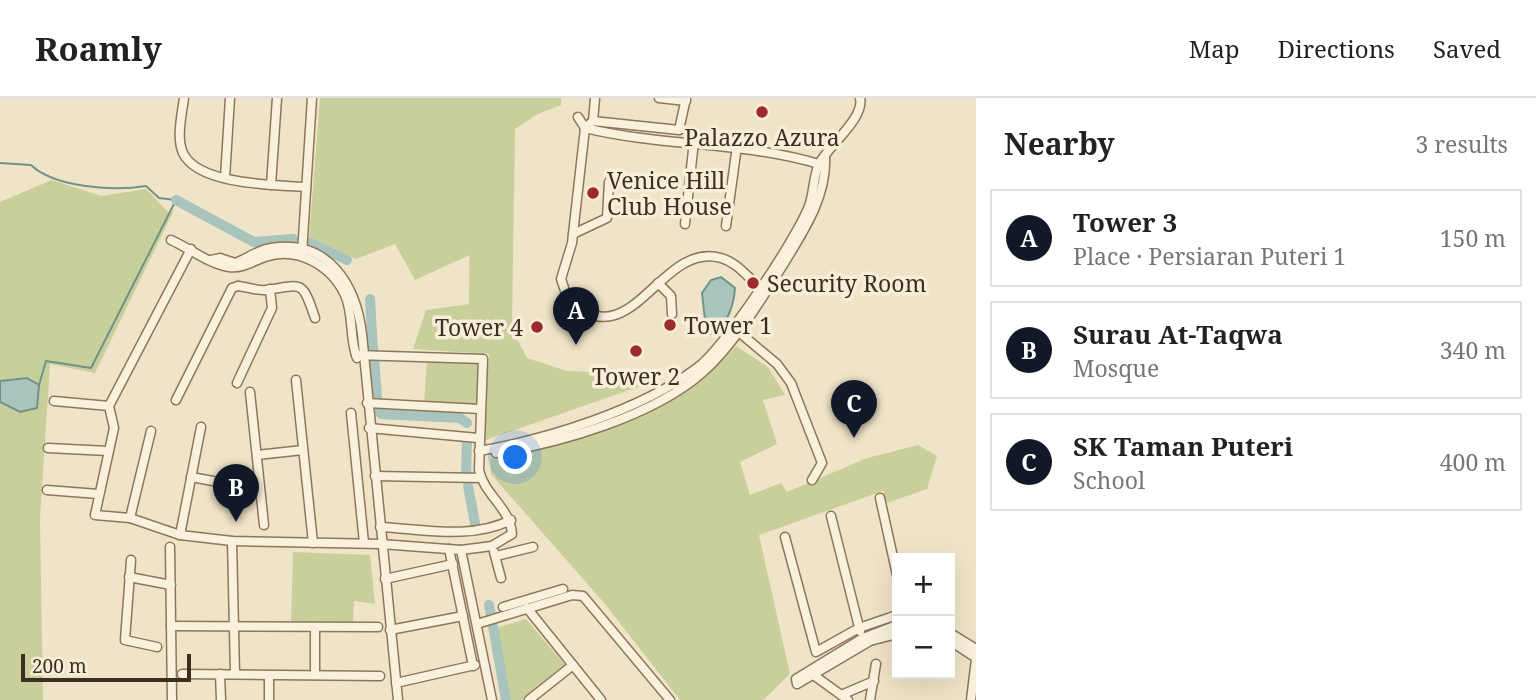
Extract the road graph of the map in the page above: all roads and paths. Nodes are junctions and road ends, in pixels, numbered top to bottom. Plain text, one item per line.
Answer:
1 (184, 98) edge
2 (230, 98) edge
3 (277, 98) edge
4 (312, 98) edge
5 (595, 98) edge
6 (659, 98) edge
7 (860, 98) edge
8 (686, 99) edge
9 (579, 117) dead end
10 (593, 121) junction
11 (585, 128) junction
12 (694, 141) junction
13 (737, 146) junction
14 (823, 162) junction
15 (225, 178) junction
16 (609, 182) dead end
17 (271, 185) junction
18 (306, 187) junction
19 (685, 225) dead end
20 (726, 226) dead end
21 (573, 234) junction
22 (171, 240) dead end
23 (191, 249) junction
24 (302, 252) junction
25 (235, 265) junction
26 (658, 283) junction
27 (238, 286) junction
28 (270, 289) junction
29 (763, 290) junction
30 (672, 314) dead end
31 (314, 318) dead end
32 (734, 329) junction
33 (360, 354) junction
34 (296, 380) dead end
35 (237, 383) dead end
36 (250, 392) dead end
37 (176, 400) dead end
38 (54, 401) dead end
39 (367, 403) junction
40 (109, 406) junction
41 (480, 409) junction
42 (351, 413) dead end
43 (201, 427) dead end
44 (369, 428) junction
45 (151, 431) dead end
46 (478, 438) junction
47 (48, 448) dead end
48 (303, 450) junction
49 (108, 451) junction
50 (479, 453) junction
51 (257, 454) junction
52 (375, 476) junction
53 (191, 477) junction
54 (481, 478) junction
55 (812, 480) dead end
56 (213, 481) dead end
57 (47, 490) dead end
58 (98, 494) junction
59 (880, 498) dead end
60 (831, 516) dead end
61 (130, 517) junction
62 (510, 520) junction
63 (264, 525) dead end
64 (380, 527) junction
65 (180, 535) junction
66 (785, 537) dead end
67 (232, 541) junction
68 (313, 543) junction
69 (364, 543) junction
70 (381, 544) junction
71 (492, 546) junction
72 (170, 547) dead end
73 (533, 547) dead end
74 (449, 549) junction
75 (461, 550) junction
76 (892, 553) edge
77 (496, 556) junction
78 (131, 560) dead end
79 (453, 564) junction
80 (129, 577) junction
81 (501, 578) dead end
82 (385, 579) junction
83 (171, 584) junction
84 (563, 589) dead end
85 (503, 607) dead end
86 (527, 608) junction
87 (463, 615) junction
88 (894, 616) edge
89 (477, 624) junction
90 (170, 626) junction
91 (234, 626) junction
92 (315, 627) junction
93 (377, 627) dead end
94 (892, 627) edge
95 (859, 628) junction
96 (390, 630) junction
97 (892, 635) edge
98 (955, 636) edge
99 (865, 640) junction
100 (955, 644) edge
101 (157, 647) dead end
102 (976, 649) edge
103 (976, 659) edge
104 (485, 663) junction
105 (876, 664) dead end
106 (573, 665) junction
107 (473, 666) junction
108 (182, 674) dead end
109 (220, 674) junction
110 (235, 674) junction
111 (269, 675) junction
112 (315, 675) junction
113 (380, 676) dead end
114 (874, 681) junction
115 (396, 682) junction
116 (845, 698) edge
117 (172, 700) edge
118 (221, 700) edge
119 (269, 700) edge
120 (398, 700) edge
121 (492, 700) edge
122 (529, 700) edge
123 (601, 700) edge
124 (670, 700) edge
125 (870, 700) edge
126 (971, 700) edge

1 - 15 street
2 - 15 street
3 - 17 street
4 - 18 street
5 - 10 street
6 - 8 street
7 - 14 street
8 - 10 street
9 - 11 street
10 - 11 street
11 - 12 street
11 - 21 street
12 - 13 street
12 - 19 street
13 - 14 street
13 - 20 street
14 - 29 street
15 - 17 street
16 - 21 street
17 - 18 street
18 - 24 street
21 - 26 street
22 - 23 street
23 - 25 street
23 - 40 street
24 - 25 street
24 - 33 street
25 - 27 street
26 - 29 street
26 - 30 street
27 - 28 street
27 - 37 street
28 - 31 street
28 - 35 street
29 - 32 street
32 - 50 street
32 - 50 street
32 - 55 street
33 - 39 street
33 - 41 street
34 - 48 street
36 - 51 street
38 - 40 street
39 - 41 street
39 - 44 street
40 - 49 street
41 - 46 street
42 - 69 street
43 - 53 street
44 - 46 street
44 - 52 street
45 - 61 street
46 - 50 street
47 - 49 street
48 - 51 street
48 - 68 street
49 - 58 street
50 - 54 street
51 - 63 street
52 - 54 street
52 - 64 street
53 - 56 street
53 - 65 street
54 - 62 street
57 - 58 street
58 - 61 street
59 - 76 street
60 - 95 street
61 - 65 street
62 - 64 street
62 - 71 street
64 - 70 street
65 - 67 street
66 - 95 street
67 - 68 street
67 - 91 street
68 - 69 street
69 - 70 street
70 - 74 street
70 - 82 street
71 - 75 street
71 - 77 street
72 - 83 street
73 - 77 street
74 - 75 street
74 - 79 street
75 - 89 street
77 - 81 street
78 - 80 street
79 - 82 street
79 - 87 street
80 - 83 street
80 - 101 street
82 - 96 street
83 - 90 street
84 - 85 street
86 - 89 street
86 - 106 street
86 - 124 street
87 - 96 street
87 - 107 street
88 - 95 street
89 - 104 street
90 - 91 street
90 - 117 street
91 - 92 street
91 - 110 street
92 - 93 street
92 - 112 street
94 - 99 street
95 - 99 street
96 - 115 street
97 - 99 street
98 - 102 street
99 - 116 street
100 - 103 street
103 - 126 street
104 - 107 street
104 - 121 street
105 - 114 street
106 - 122 street
106 - 123 street
107 - 115 street
108 - 109 street
109 - 110 street
109 - 118 street
110 - 111 street
111 - 112 street
111 - 119 street
112 - 113 street
114 - 116 street
114 - 125 street
115 - 120 street

